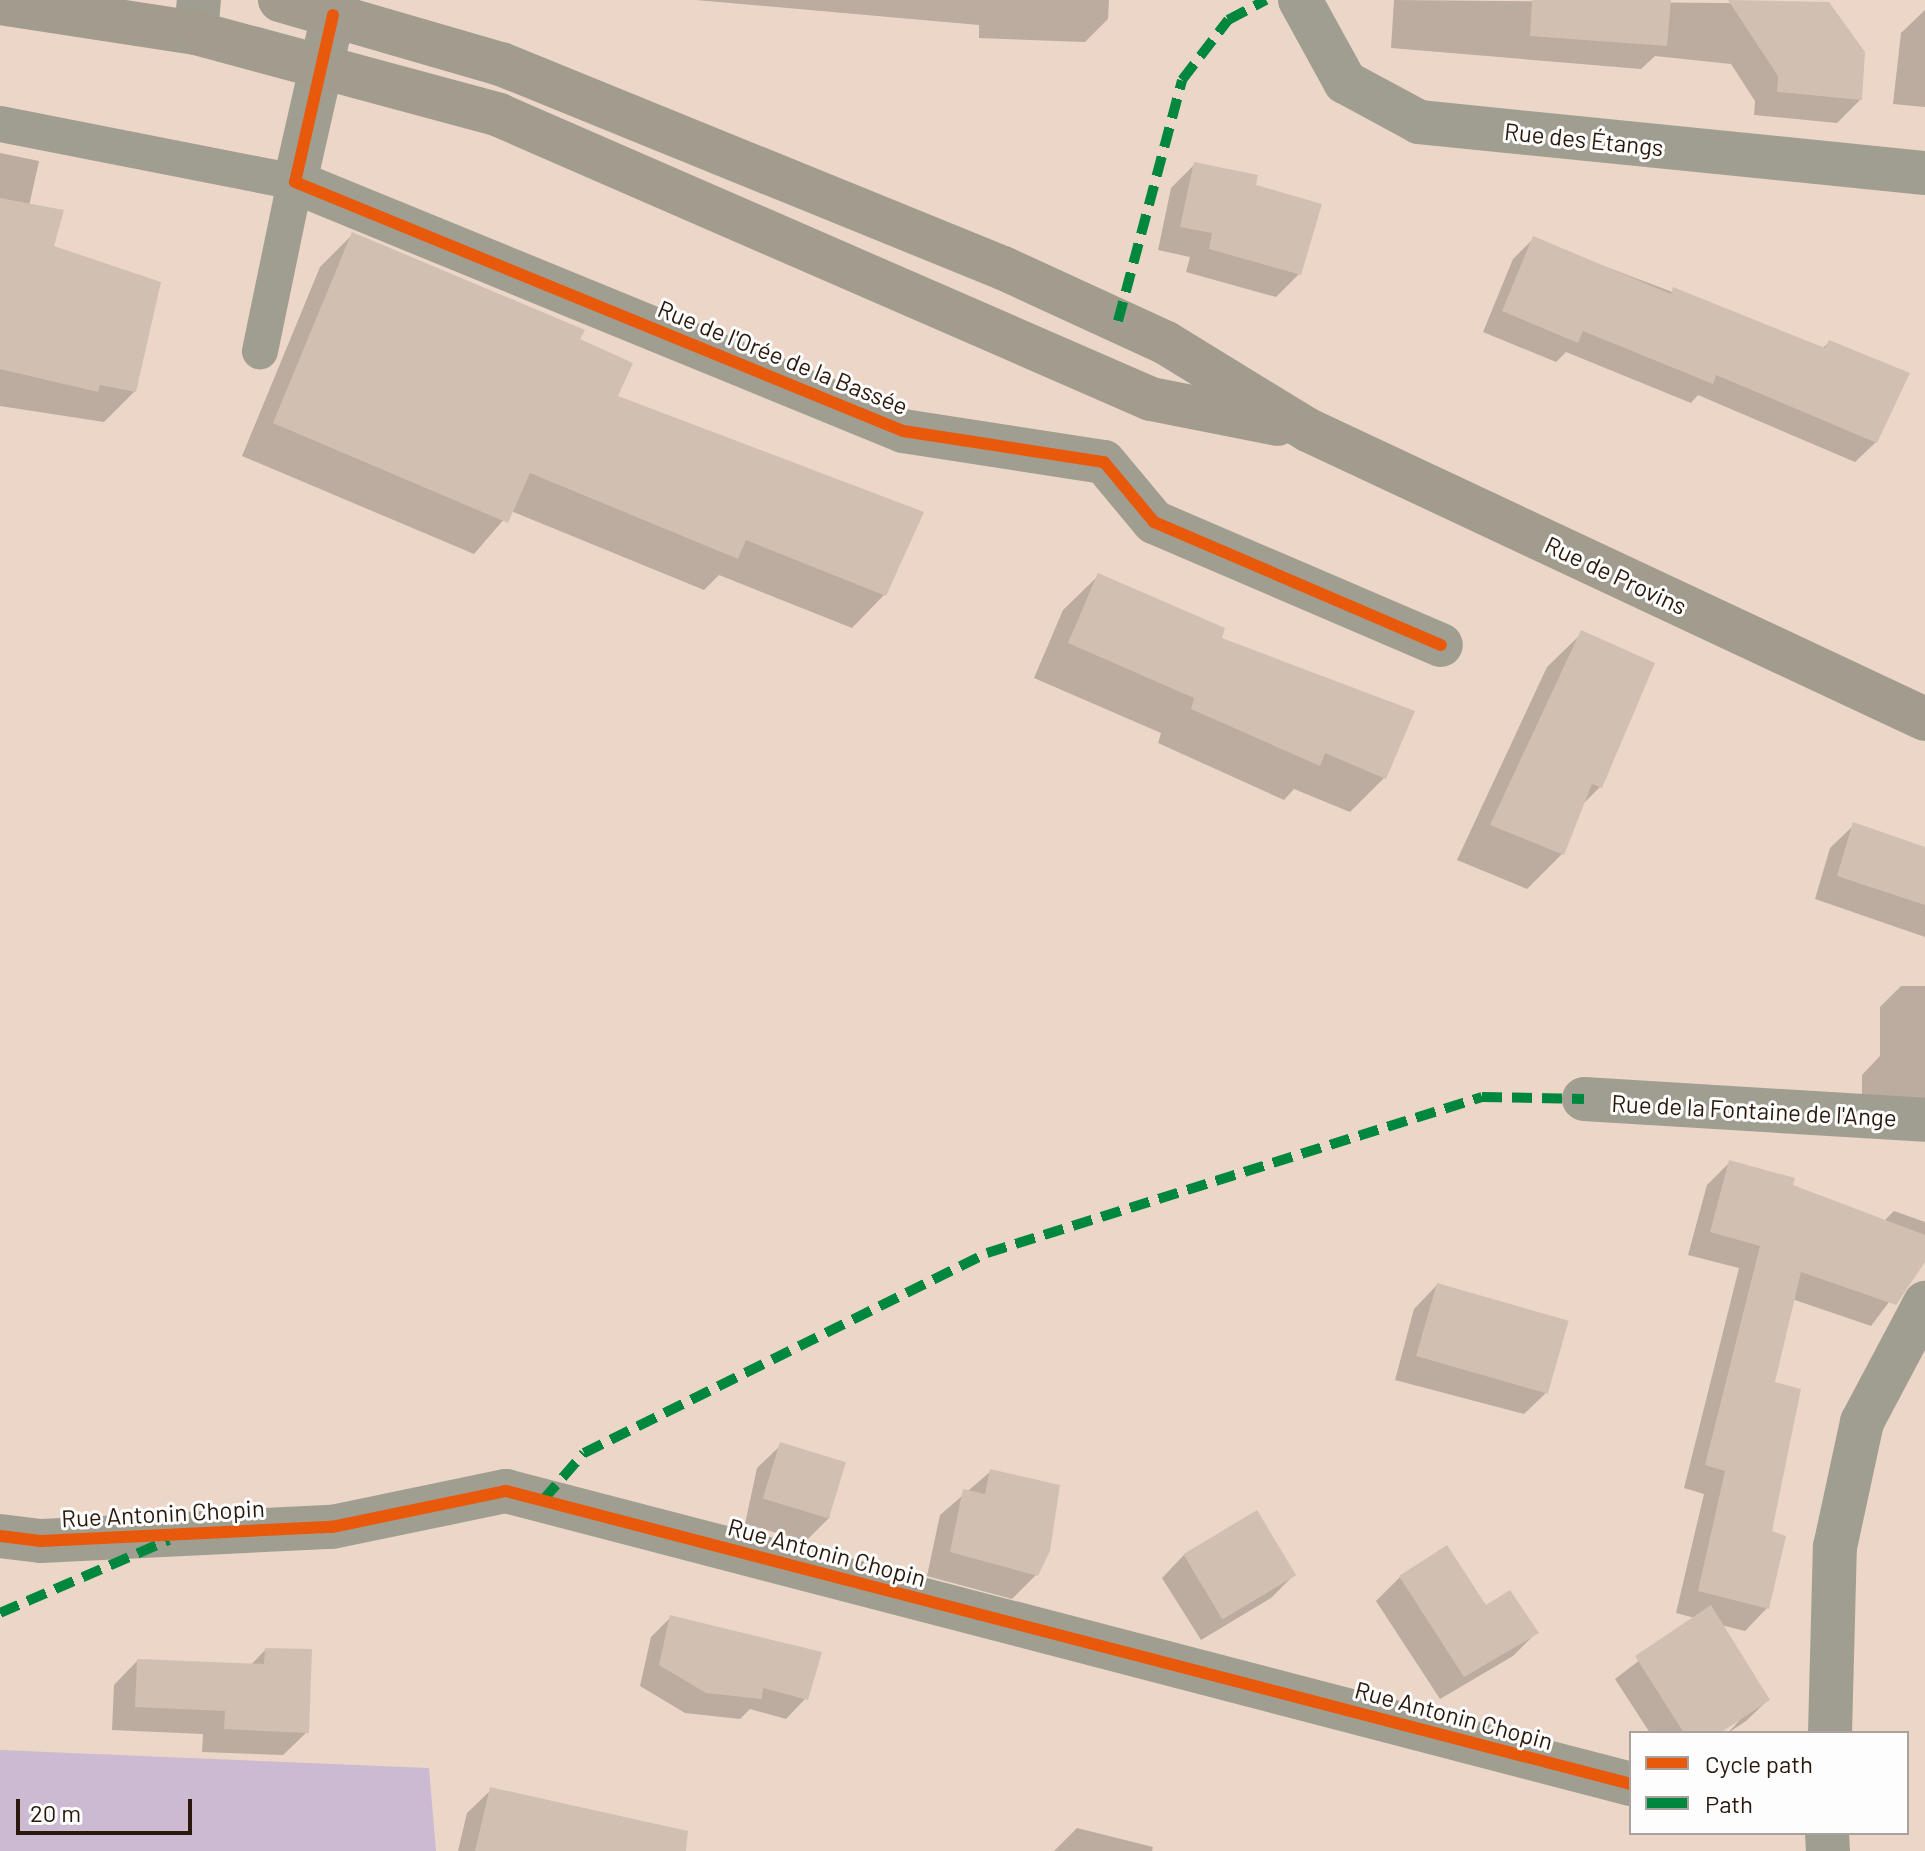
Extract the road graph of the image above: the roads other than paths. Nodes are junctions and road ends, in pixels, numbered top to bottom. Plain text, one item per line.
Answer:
1 (280, 0) edge
2 (1300, 0) edge
3 (0, 3) edge
4 (333, 15) junction
5 (198, 16) edge
6 (323, 67) junction
7 (0, 124) edge
8 (1925, 173) edge
9 (295, 182) junction
10 (260, 351) dead end
11 (1308, 430) junction
12 (1441, 645) dead end
13 (1925, 719) edge
14 (1584, 1099) dead end
15 (1925, 1120) edge
16 (1925, 1303) edge
17 (0, 1536) edge
18 (1830, 1731) edge
19 (1629, 1783) edge

1 - 4 main road
2 - 8 street, Rue des Étangs
3 - 5 main road
4 - 6 street
4 - 11 main road
5 - 6 main road
6 - 9 street
6 - 11 main road
7 - 9 lane
9 - 10 lane
9 - 12 street, Rue de l'Orée de la Bassée
11 - 13 main road, Rue de Provins
14 - 15 street, Rue de la Fontaine de l'Ange
16 - 18 street
17 - 19 street, Rue Antonin Chopin

